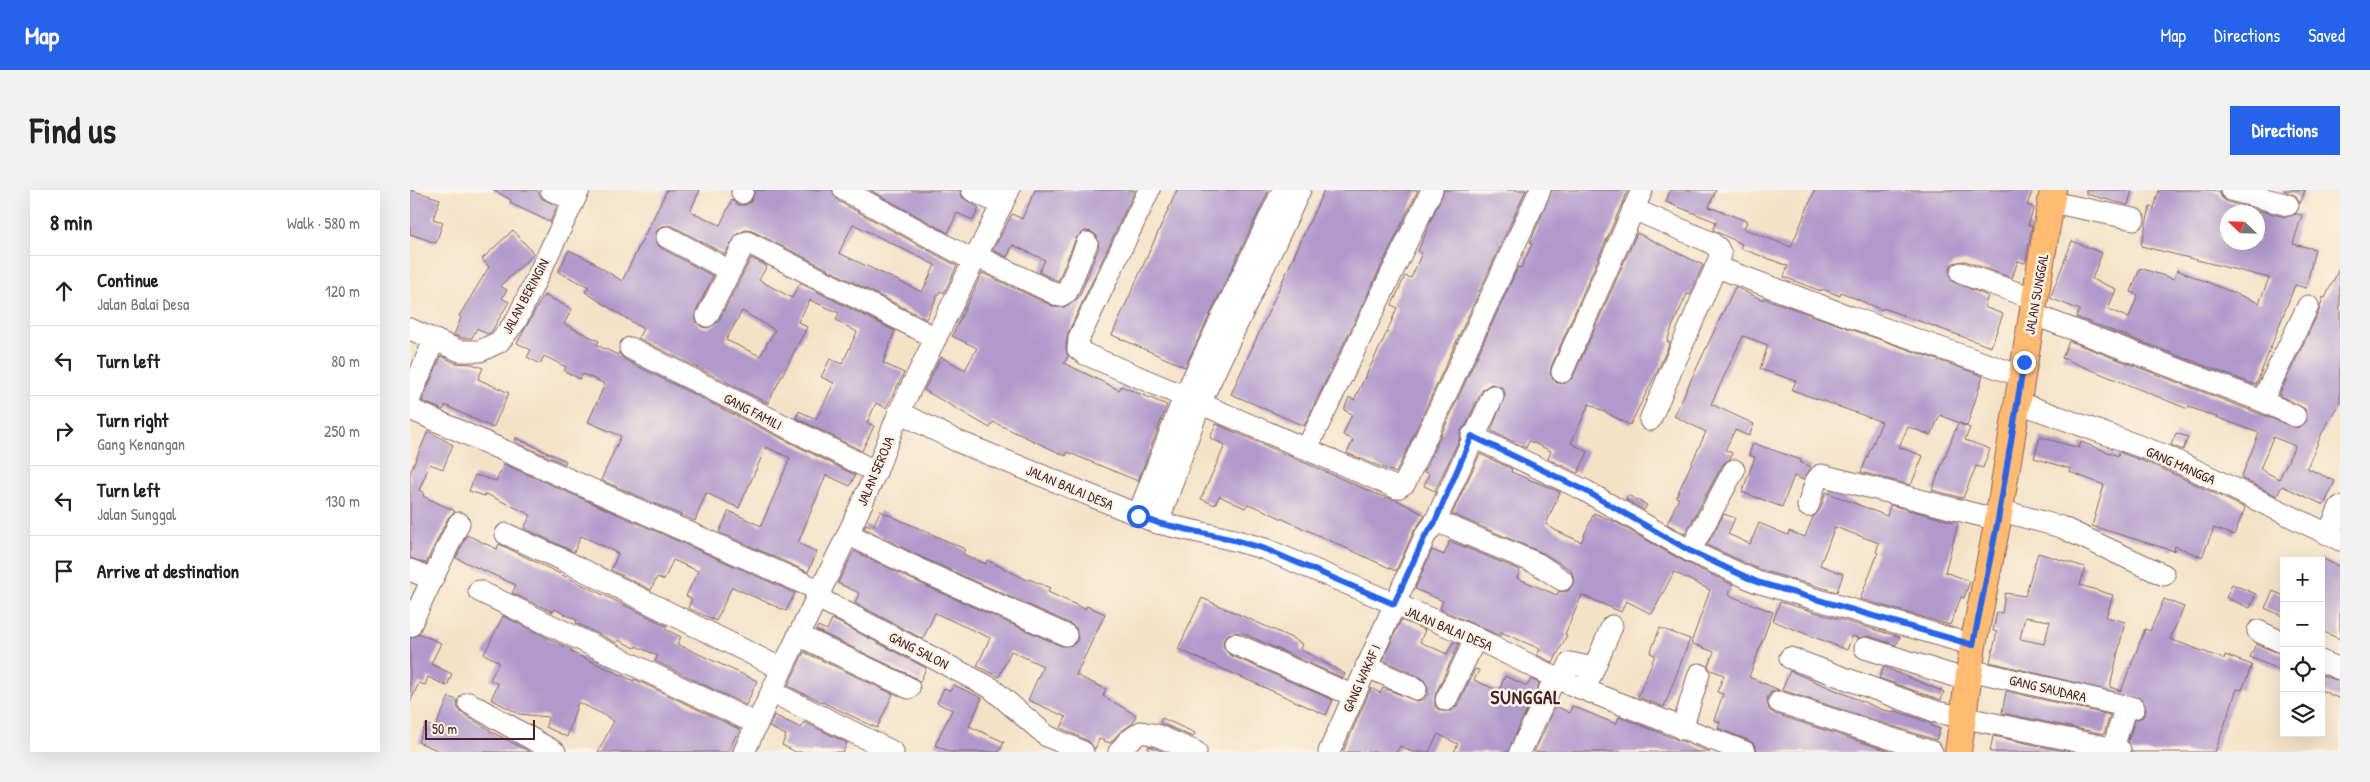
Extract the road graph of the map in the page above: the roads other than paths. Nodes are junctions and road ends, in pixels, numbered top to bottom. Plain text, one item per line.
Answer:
1 (551, 190) edge
2 (844, 190) edge
3 (972, 190) edge
4 (1149, 190) edge
5 (1283, 190) edge
6 (1300, 190) edge
7 (1432, 190) edge
8 (1540, 190) edge
9 (1642, 190) edge
10 (2231, 190) edge
11 (577, 195) edge
12 (2052, 196) edge
13 (1005, 198) edge
14 (2288, 205) dead end
15 (1633, 209) junction
16 (1278, 219) junction
17 (2134, 219) dead end
18 (667, 237) dead end
19 (1087, 243) dead end
20 (975, 258) junction
21 (1719, 261) junction
22 (730, 271) junction
23 (1961, 274) dead end
24 (2034, 306) junction
25 (2308, 306) dead end
26 (707, 316) dead end
27 (410, 329) edge
28 (936, 338) junction
29 (434, 340) junction
30 (630, 348) dead end
31 (2023, 369) junction
32 (1562, 372) dead end
33 (1493, 396) dead end
34 (410, 398) edge
35 (1192, 400) junction
36 (2262, 401) junction
37 (2017, 402) junction
38 (410, 409) edge
39 (899, 412) junction
40 (2295, 416) dead end
41 (1650, 420) dead end
42 (1472, 436) junction
43 (1306, 448) junction
44 (1734, 470) dead end
45 (876, 472) junction
46 (1808, 506) dead end
47 (2340, 507) edge
48 (1998, 515) junction
49 (1138, 516) junction
50 (459, 523) dead end
51 (1158, 523) junction
52 (1434, 524) junction
53 (506, 534) dead end
54 (848, 534) junction
55 (2334, 537) edge
56 (1690, 551) junction
57 (410, 570) edge
58 (2164, 575) dead end
59 (432, 579) junction
60 (1562, 580) dead end
61 (479, 591) dead end
62 (819, 594) junction
63 (1394, 604) junction
64 (410, 626) edge
65 (1612, 626) dead end
66 (2258, 631) dead end
67 (798, 635) junction
68 (1066, 635) dead end
69 (1476, 638) junction
70 (2280, 641) edge
71 (1235, 644) dead end
72 (1865, 648) dead end
73 (1790, 658) dead end
74 (2325, 662) edge
75 (1970, 665) junction
76 (1366, 666) junction
77 (1593, 668) junction
78 (782, 669) junction
79 (2340, 669) edge
80 (1699, 674) dead end
81 (1559, 680) junction
82 (909, 688) dead end
83 (1416, 689) dead end
84 (1585, 689) junction
85 (772, 692) junction
86 (1354, 696) junction
87 (1446, 700) dead end
88 (1779, 702) dead end
89 (469, 704) dead end
90 (1962, 717) junction
91 (757, 724) junction
92 (1682, 729) junction
93 (555, 752) edge
94 (744, 752) edge
95 (893, 752) edge
96 (1083, 752) edge
97 (1119, 752) edge
98 (1196, 752) edge
99 (1328, 752) edge
100 (1520, 752) edge
101 (1745, 752) edge
102 (1932, 752) edge
103 (1958, 752) edge

1 - 11 street
2 - 20 street
3 - 13 street
4 - 35 street
5 - 16 street
6 - 16 street
7 - 43 street
8 - 43 street
9 - 15 street
10 - 14 street
11 - 29 street, JALAN BERINGIN
12 - 17 street
12 - 24 main road, JALAN SUNGGAL
13 - 20 street, JALAN SEROJA
15 - 21 street
15 - 32 street
16 - 35 street
18 - 22 street
19 - 20 street
20 - 28 street, JALAN SEROJA
21 - 31 street
21 - 41 street
22 - 26 street
22 - 28 street
23 - 24 street
24 - 31 main road, JALAN SUNGGAL
24 - 36 street
25 - 36 street
27 - 29 street, JALAN BERINGIN
28 - 39 street, JALAN SEROJA
29 - 34 street
30 - 45 street, GANG FAMILI
31 - 37 main road, JALAN SUNGGAL
33 - 42 street, GANG WAKAF I
35 - 43 street
35 - 49 street
35 - 51 street
36 - 40 street
37 - 48 main road, JALAN SUNGGAL
37 - 55 street, GANG MANGGA
38 - 62 street, GANG SALON
39 - 45 street, JALAN SEROJA
39 - 49 street, JALAN BALAI DESA
42 - 52 street, GANG WAKAF I
42 - 56 street
44 - 56 street
45 - 54 street, JALAN SEROJA
46 - 48 street
47 - 55 street
48 - 58 street
48 - 75 main road, JALAN SUNGGAL
49 - 51 street, JALAN BALAI DESA
50 - 59 street
51 - 63 street, JALAN BALAI DESA
52 - 60 street
52 - 63 street, GANG WAKAF I
53 - 78 street
54 - 62 street, JALAN SEROJA
54 - 68 street
56 - 75 street
57 - 59 street
59 - 64 street
61 - 91 street
62 - 67 street, JALAN SEROJA
62 - 96 street, GANG SALON
63 - 69 street, JALAN BALAI DESA
63 - 76 street, GANG WAKAF I
65 - 77 street
66 - 70 street
67 - 78 street, JALAN SEROJA
67 - 82 street
69 - 81 street, JALAN BALAI DESA
69 - 87 street
71 - 86 street
72 - 75 street
73 - 90 street
74 - 79 street
75 - 90 main road, JALAN SUNGGAL
75 - 90 street, GANG SAUDARA
76 - 83 street
76 - 86 street, GANG WAKAF I
77 - 81 street
77 - 84 street
78 - 85 street, JALAN SEROJA
80 - 92 street
81 - 84 street, JALAN BALAI DESA
81 - 100 street
84 - 92 street, JALAN BALAI DESA
85 - 91 street, JALAN SEROJA
85 - 95 street
86 - 99 street, GANG WAKAF I
88 - 102 street
89 - 93 street
90 - 103 main road, JALAN SUNGGAL
91 - 94 street, JALAN SEROJA
92 - 101 street, JALAN BALAI DESA
97 - 98 street

